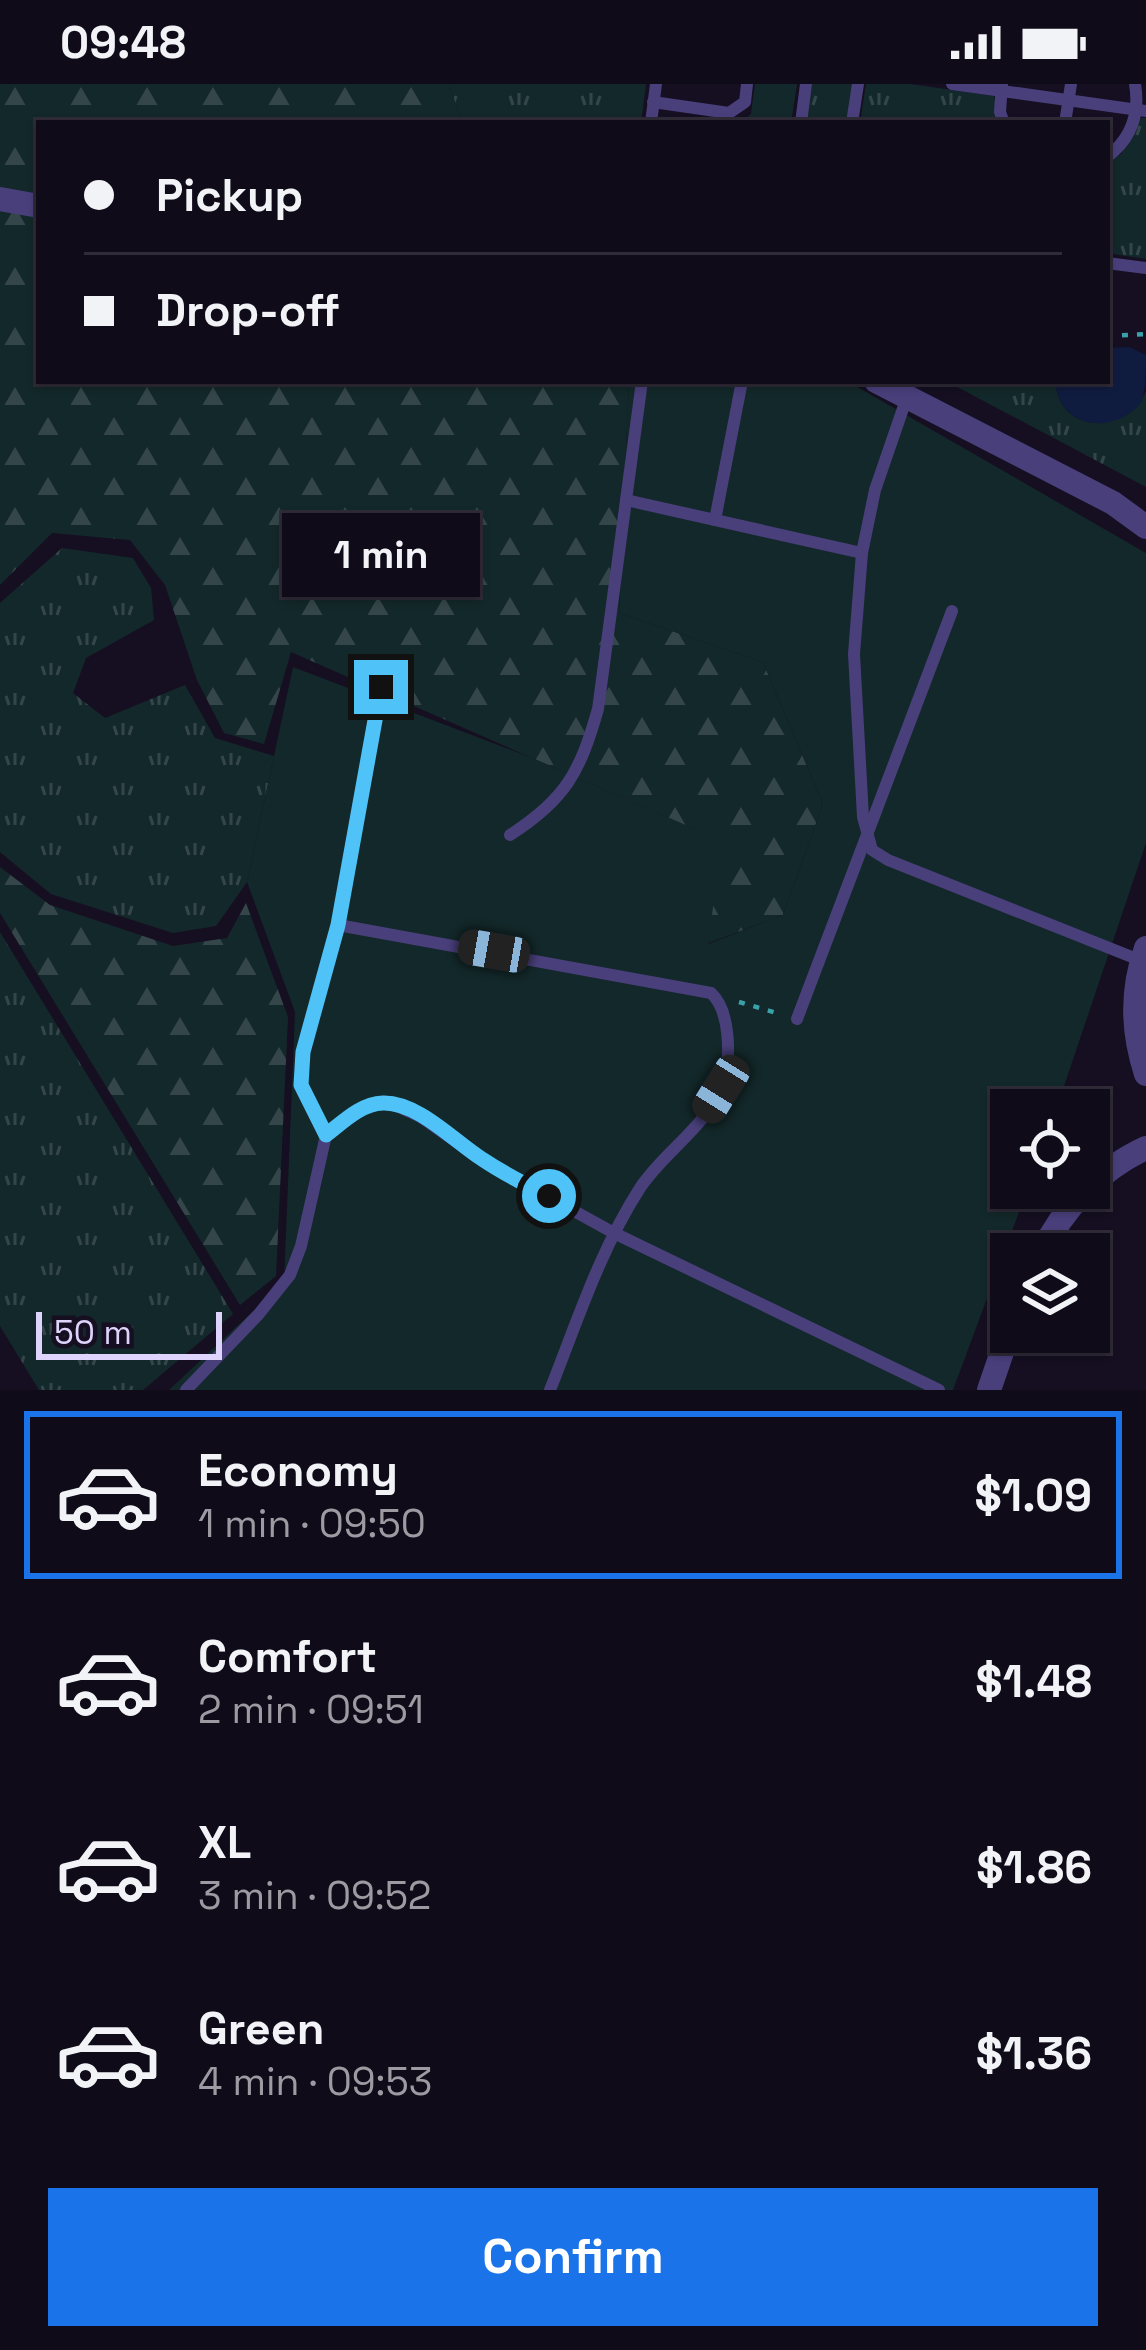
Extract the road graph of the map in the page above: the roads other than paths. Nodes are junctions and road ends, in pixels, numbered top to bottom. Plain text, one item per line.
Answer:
1 (656, 84) edge
2 (747, 84) edge
3 (806, 84) edge
4 (858, 84) edge
5 (952, 84) edge
6 (1071, 84) edge
7 (1135, 84) edge
8 (1001, 87) edge
9 (1069, 100) junction
10 (653, 102) junction
11 (1142, 110) edge
12 (650, 120) edge
13 (801, 120) edge
14 (852, 120) edge
15 (1004, 120) edge
16 (1066, 120) edge
17 (1110, 154) edge
18 (0, 199) edge
19 (36, 205) edge
20 (1110, 262) edge
21 (1146, 268) edge
22 (642, 384) edge
23 (741, 384) edge
24 (882, 384) edge
25 (907, 397) junction
26 (626, 500) junction
27 (715, 520) junction
28 (1146, 527) edge
29 (862, 553) junction
30 (952, 611) dead end
31 (381, 687) dead end
32 (867, 834) junction
33 (510, 835) dead end
34 (338, 925) junction
35 (1144, 955) edge
36 (796, 1019) road end
37 (1146, 1074) edge
38 (326, 1135) junction
39 (1146, 1148) edge
40 (614, 1233) junction
41 (1054, 1233) edge
42 (1002, 1353) edge
43 (186, 1390) edge
44 (550, 1390) edge
45 (939, 1390) edge
46 (989, 1390) edge

1 - 10 lane
2 - 10 lane
3 - 13 lane
4 - 14 lane
5 - 8 lane
6 - 9 lane
7 - 11 lane
8 - 9 lane
8 - 15 lane
9 - 11 lane
9 - 16 lane
10 - 12 lane
11 - 17 lane
18 - 19 street
20 - 21 lane
22 - 26 lane
23 - 27 lane
24 - 25 street
25 - 28 street
25 - 29 lane
26 - 27 lane
26 - 33 lane
27 - 29 lane
29 - 32 lane
30 - 32 lane
31 - 34 lane
32 - 35 lane
32 - 36 lane
34 - 38 lane
34 - 40 lane
35 - 37 street
38 - 40 lane
38 - 43 lane
39 - 41 street
40 - 44 lane
40 - 45 lane
42 - 46 street

